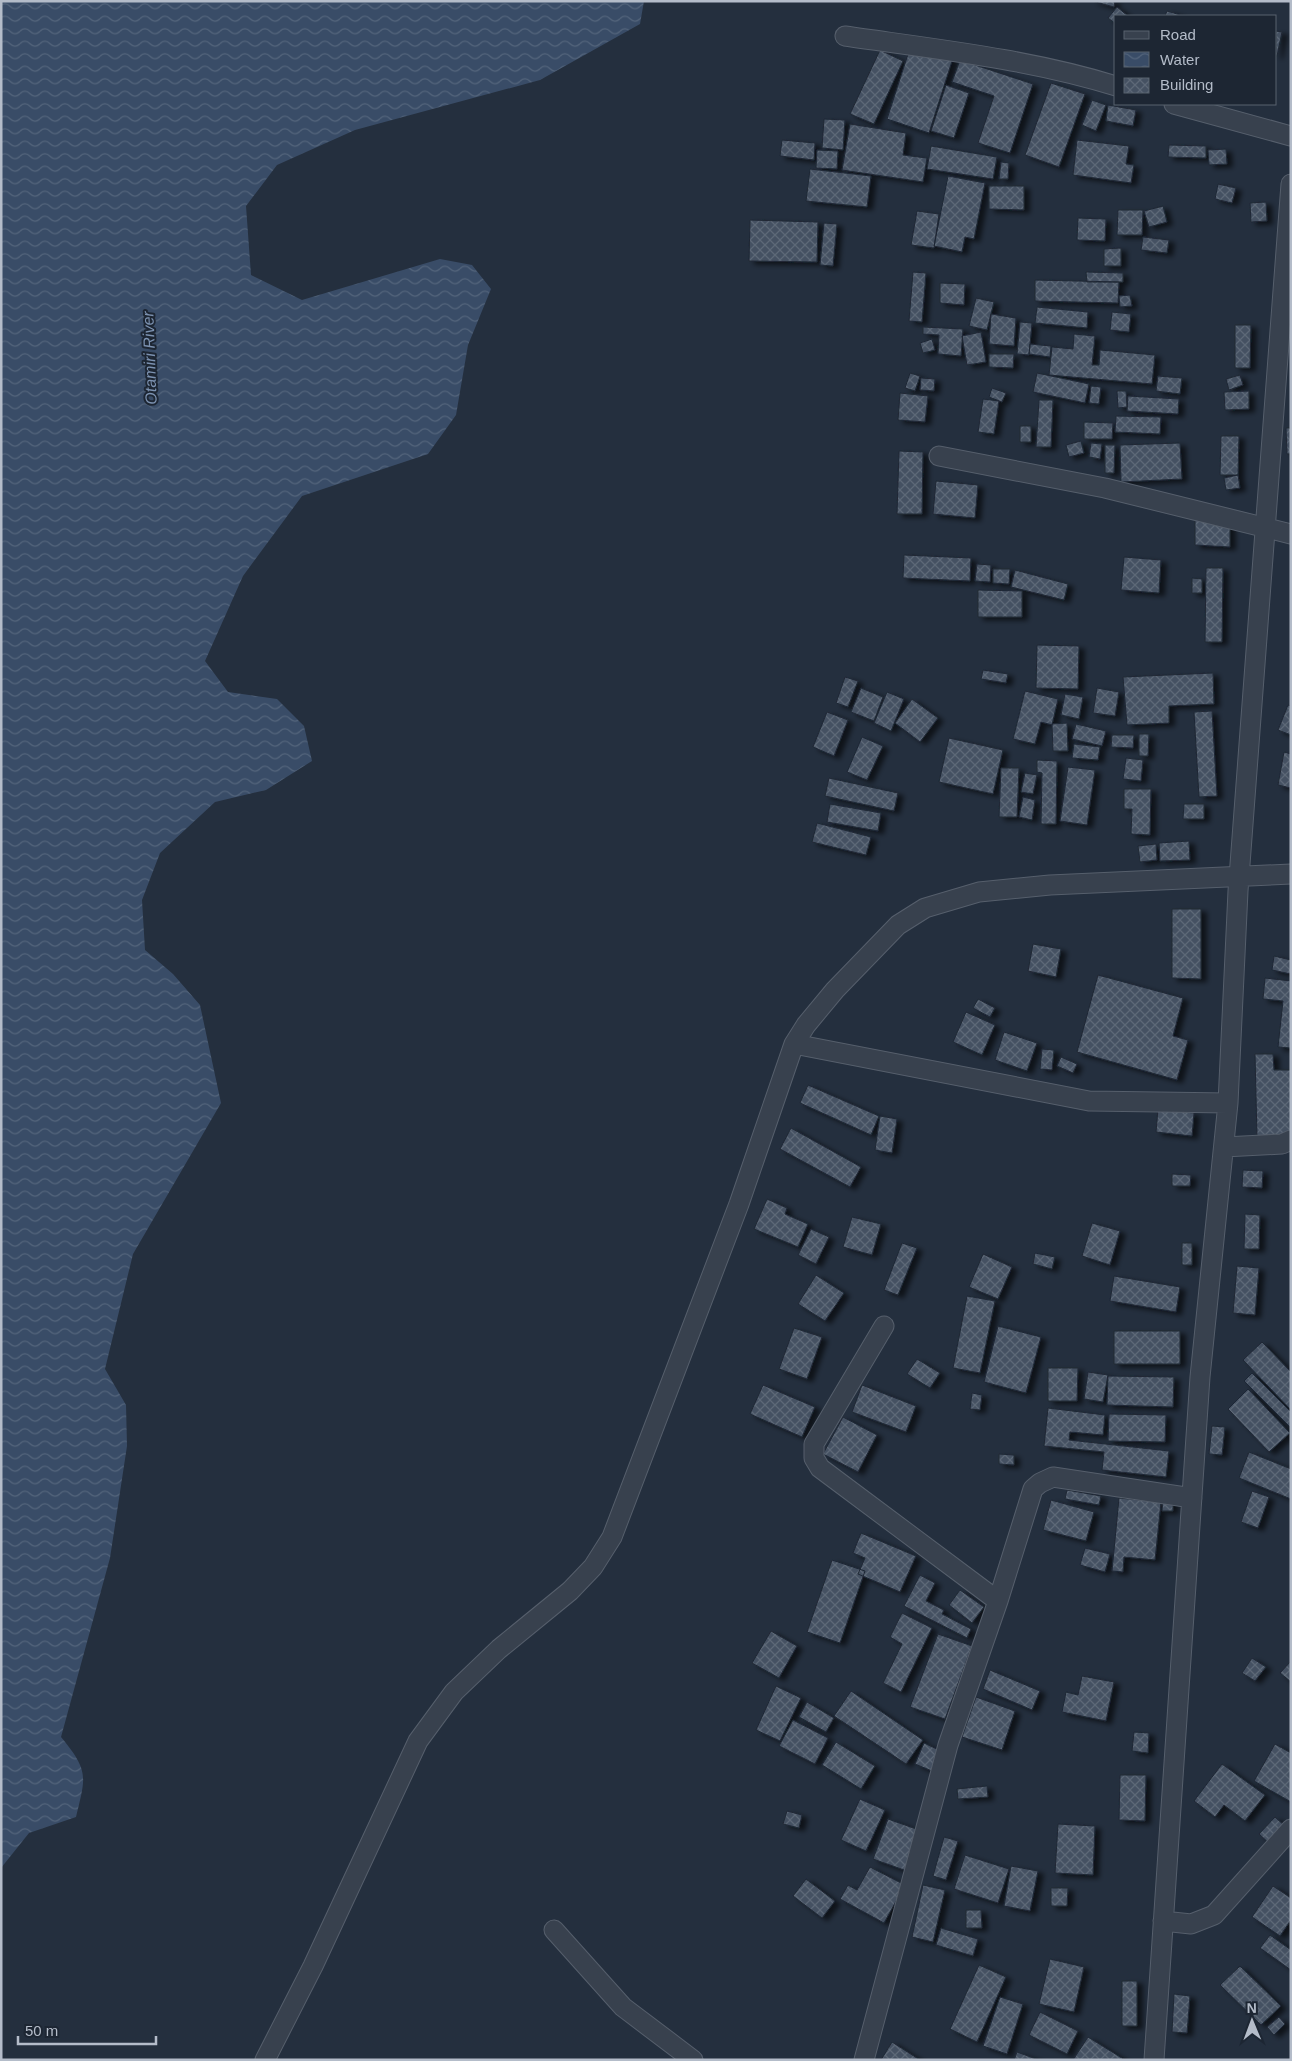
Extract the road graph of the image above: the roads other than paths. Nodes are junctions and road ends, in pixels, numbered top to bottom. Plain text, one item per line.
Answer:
1 (845, 36) dead end
2 (1114, 85) edge
3 (1178, 105) edge
4 (1291, 136) edge
5 (1291, 184) edge
6 (939, 456) dead end
7 (1266, 530) junction
8 (1291, 534) edge
9 (1291, 874) edge
10 (1239, 876) junction
11 (794, 1044) junction
12 (1228, 1103) junction
13 (1291, 1140) edge
14 (1224, 1148) junction
15 (884, 1326) dead end
16 (1192, 1498) junction
17 (998, 1601) junction
18 (1291, 1829) edge
19 (1163, 1921) junction
20 (554, 1930) dead end
21 (265, 2060) edge
22 (693, 2060) edge
23 (864, 2060) edge
24 (1154, 2060) edge

1 - 2 street
3 - 4 street
5 - 7 street
6 - 7 street
7 - 8 street
7 - 10 street
9 - 10 street
10 - 11 street
10 - 12 street
11 - 12 street
11 - 21 street
12 - 14 street
13 - 14 street
14 - 16 street
15 - 17 street
16 - 17 street
16 - 19 street
17 - 23 street
18 - 19 street
19 - 24 street
20 - 22 street

